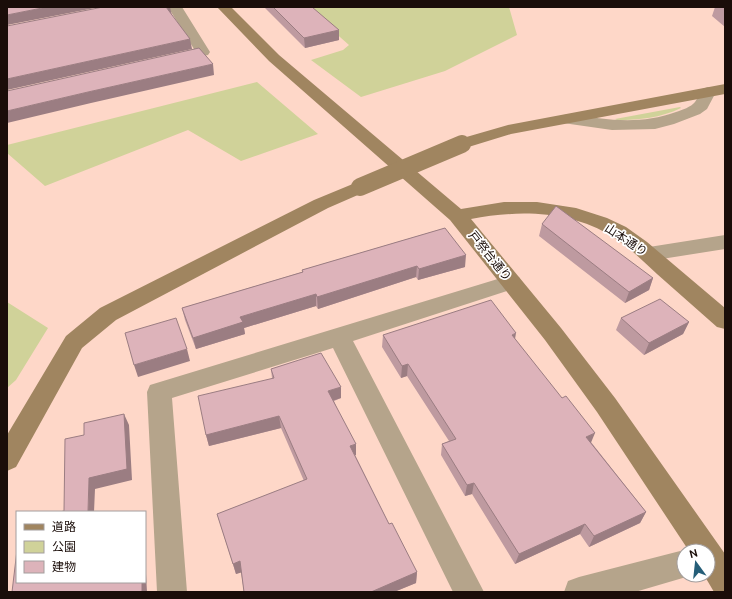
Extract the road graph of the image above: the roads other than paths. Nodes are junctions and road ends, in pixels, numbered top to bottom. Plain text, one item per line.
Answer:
1 (175, 7) edge
2 (224, 7) edge
3 (158, 62) edge
4 (725, 89) edge
5 (457, 216) junction
6 (725, 242) edge
7 (649, 254) junction
8 (511, 282) junction
9 (725, 321) edge
10 (339, 337) junction
11 (7, 459) edge
12 (694, 543) edge
13 (676, 565) edge
14 (716, 571) edge
15 (725, 581) edge
16 (172, 592) edge
17 (469, 592) edge
18 (579, 592) edge

1 - 3 street
2 - 5 street, 戸祭台通り
4 - 11 street, bridge
5 - 7 street, 山本通り
5 - 8 street, 戸祭台通り
6 - 7 street
7 - 9 street, 山本通り
8 - 10 street
8 - 12 street, 戸祭台通り
10 - 16 street
10 - 17 street
13 - 18 street
14 - 15 street, 戸祭台通り

